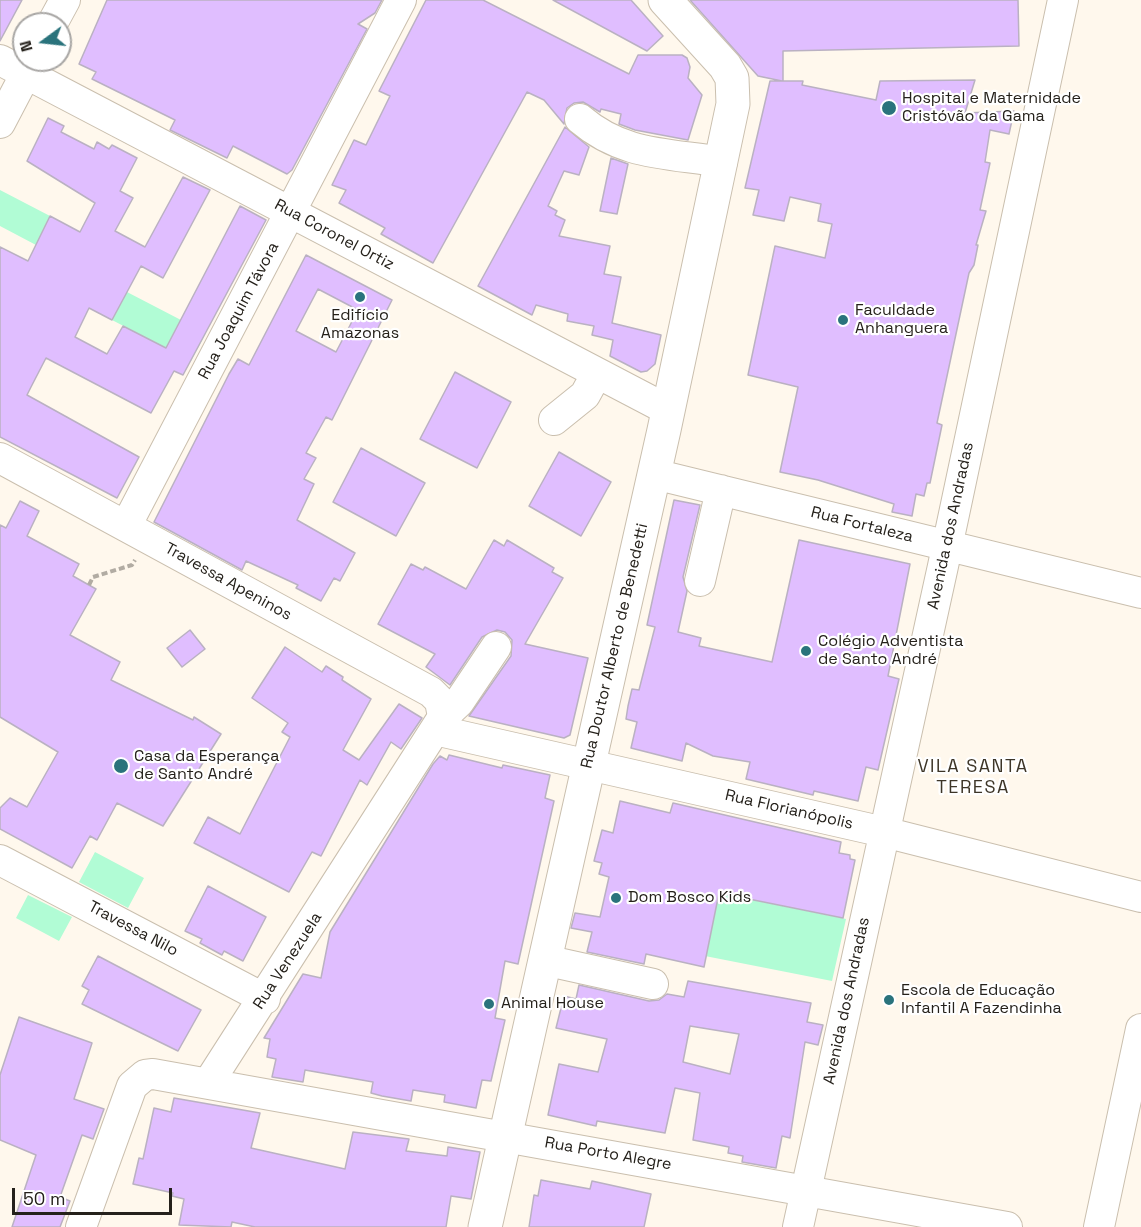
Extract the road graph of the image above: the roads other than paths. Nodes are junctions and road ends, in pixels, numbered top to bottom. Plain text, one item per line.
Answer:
1 (401, 0) edge
2 (665, 0) edge
3 (1063, 0) edge
4 (17, 72) edge
5 (35, 72) edge
6 (580, 119) dead end
7 (0, 123) edge
8 (722, 162) junction
9 (291, 213) junction
10 (597, 373) junction
11 (668, 410) junction
12 (554, 420) dead end
13 (0, 458) edge
14 (654, 474) junction
15 (722, 490) junction
16 (126, 526) junction
17 (947, 545) junction
18 (700, 581) dead end
19 (1141, 593) edge
20 (496, 647) dead end
21 (439, 724) junction
22 (588, 764) junction
23 (884, 832) junction
24 (0, 860) edge
25 (1141, 897) edge
26 (544, 960) junction
27 (652, 984) dead end
28 (265, 999) junction
29 (1141, 1029) edge
30 (209, 1082) junction
31 (505, 1136) junction
32 (806, 1191) junction
33 (81, 1227) edge
34 (485, 1227) edge
35 (798, 1227) edge
36 (1007, 1227) edge
37 (1099, 1227) edge

1 - 9 street, Rua Joaquim Távora
2 - 8 main road, Rua Doutor Alberto de Benedetti
3 - 17 street, Avenida dos Andradas
4 - 7 street
5 - 9 street, Rua Coronel Ortiz
6 - 8 street
8 - 11 main road, Rua Doutor Alberto de Benedetti
9 - 10 street, Rua Coronel Ortiz
9 - 16 street, Rua Joaquim Távora
10 - 11 street, Rua Coronel Ortiz
10 - 12 street
11 - 14 main road, Rua Doutor Alberto de Benedetti
13 - 16 street, Travessa Apeninos
14 - 15 street, Rua Fortaleza
14 - 22 main road, Rua Doutor Alberto de Benedetti
15 - 17 street, Rua Fortaleza
15 - 18 street
16 - 21 street, Travessa Apeninos
17 - 19 street, Rua Fortaleza
17 - 23 street, Avenida dos Andradas
20 - 21 street, Rua Venezuela
21 - 22 street, Rua Florianópolis
21 - 28 street, Rua Venezuela
22 - 23 street, Rua Florianópolis
22 - 26 main road, Rua Doutor Alberto de Benedetti
23 - 25 street, Rua Florianópolis
23 - 32 street, Avenida dos Andradas
24 - 28 street, Travessa Nilo
26 - 27 street
26 - 31 main road, Rua Doutor Alberto de Benedetti
28 - 30 street, Rua Venezuela
29 - 37 street
30 - 31 street, Rua Porto Alegre
30 - 33 street
31 - 32 street, Rua Porto Alegre
31 - 34 main road, Rua Doutor Alberto de Benedetti
32 - 35 street, Avenida dos Andradas
32 - 36 street, Rua Porto Alegre

